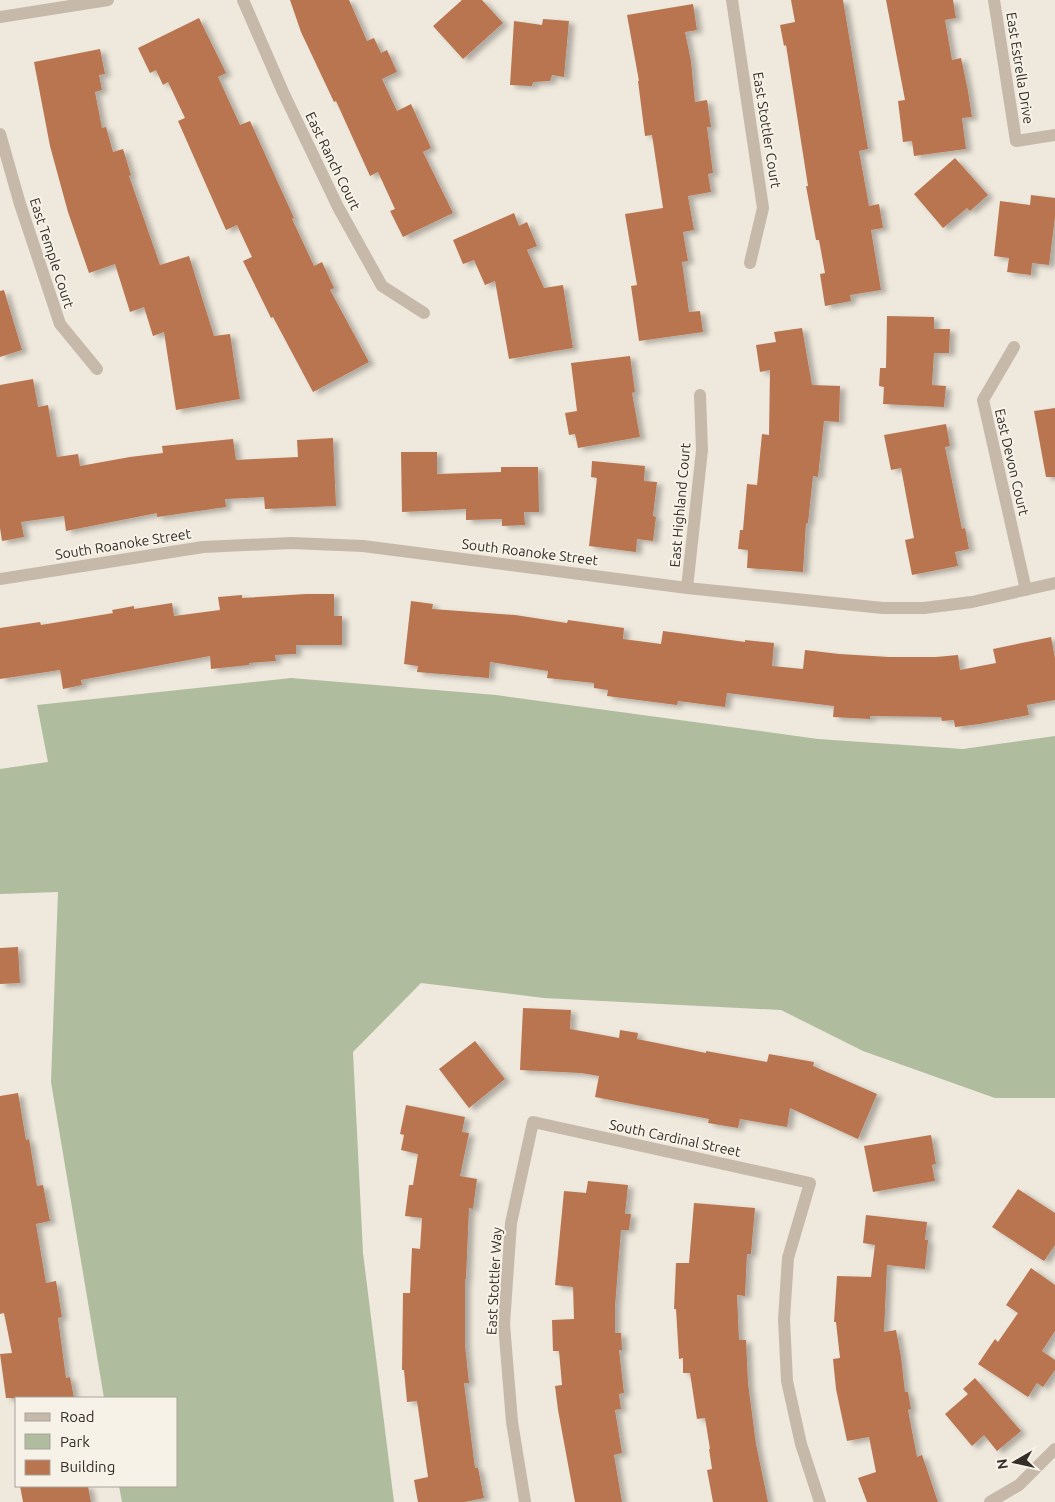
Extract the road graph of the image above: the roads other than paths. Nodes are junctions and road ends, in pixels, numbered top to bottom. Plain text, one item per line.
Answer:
1 (108, 0) edge
2 (243, 0) edge
3 (732, 0) edge
4 (994, 0) edge
5 (0, 17) edge
6 (0, 134) edge
7 (1055, 135) edge
8 (750, 263) dead end
9 (424, 313) dead end
10 (1014, 347) dead end
11 (97, 369) dead end
12 (700, 395) dead end
13 (0, 579) edge
14 (1055, 583) edge
15 (687, 588) junction
16 (1026, 590) junction
17 (533, 1122) joint
18 (1055, 1450) edge
19 (525, 1502) edge
20 (820, 1502) edge
21 (990, 1502) edge

1 - 5 street
2 - 9 street, East Ranch Court
3 - 8 street, East Stottler Court
4 - 7 street, East Estrella Drive
6 - 11 street, East Temple Court
10 - 16 street, East Devon Court
12 - 15 street, East Highland Court
13 - 15 street, South Roanoke Street
14 - 16 street, South Roanoke Street
15 - 16 street, South Roanoke Street
17 - 19 street, East Stottler Way
17 - 20 street, South Cardinal Street
18 - 21 street

